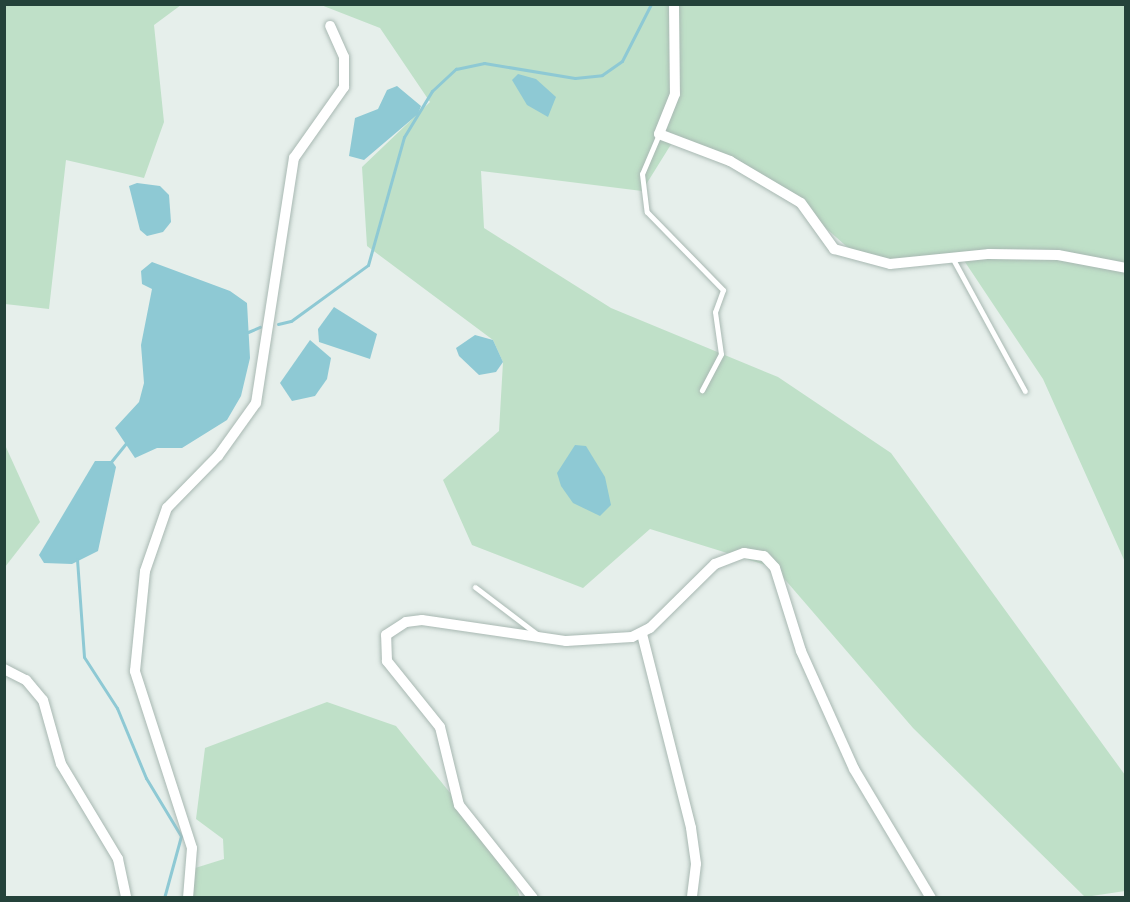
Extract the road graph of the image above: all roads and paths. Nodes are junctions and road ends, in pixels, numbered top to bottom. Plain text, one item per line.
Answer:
1 (674, 4) edge
2 (330, 26) dead end
3 (659, 134) junction
4 (954, 261) junction
5 (1125, 268) edge
6 (702, 390) dead end
7 (1025, 391) dead end
8 (475, 587) dead end
9 (642, 634) junction
10 (547, 639) junction
11 (4, 669) edge
12 (126, 897) edge
13 (188, 897) edge
14 (533, 897) edge
15 (692, 897) edge
16 (931, 897) edge

1 - 3 street
2 - 13 street
3 - 4 street
3 - 6 lane
4 - 5 street
4 - 7 lane
8 - 10 lane
9 - 10 street
9 - 15 street
9 - 16 street
10 - 14 street
11 - 12 street

